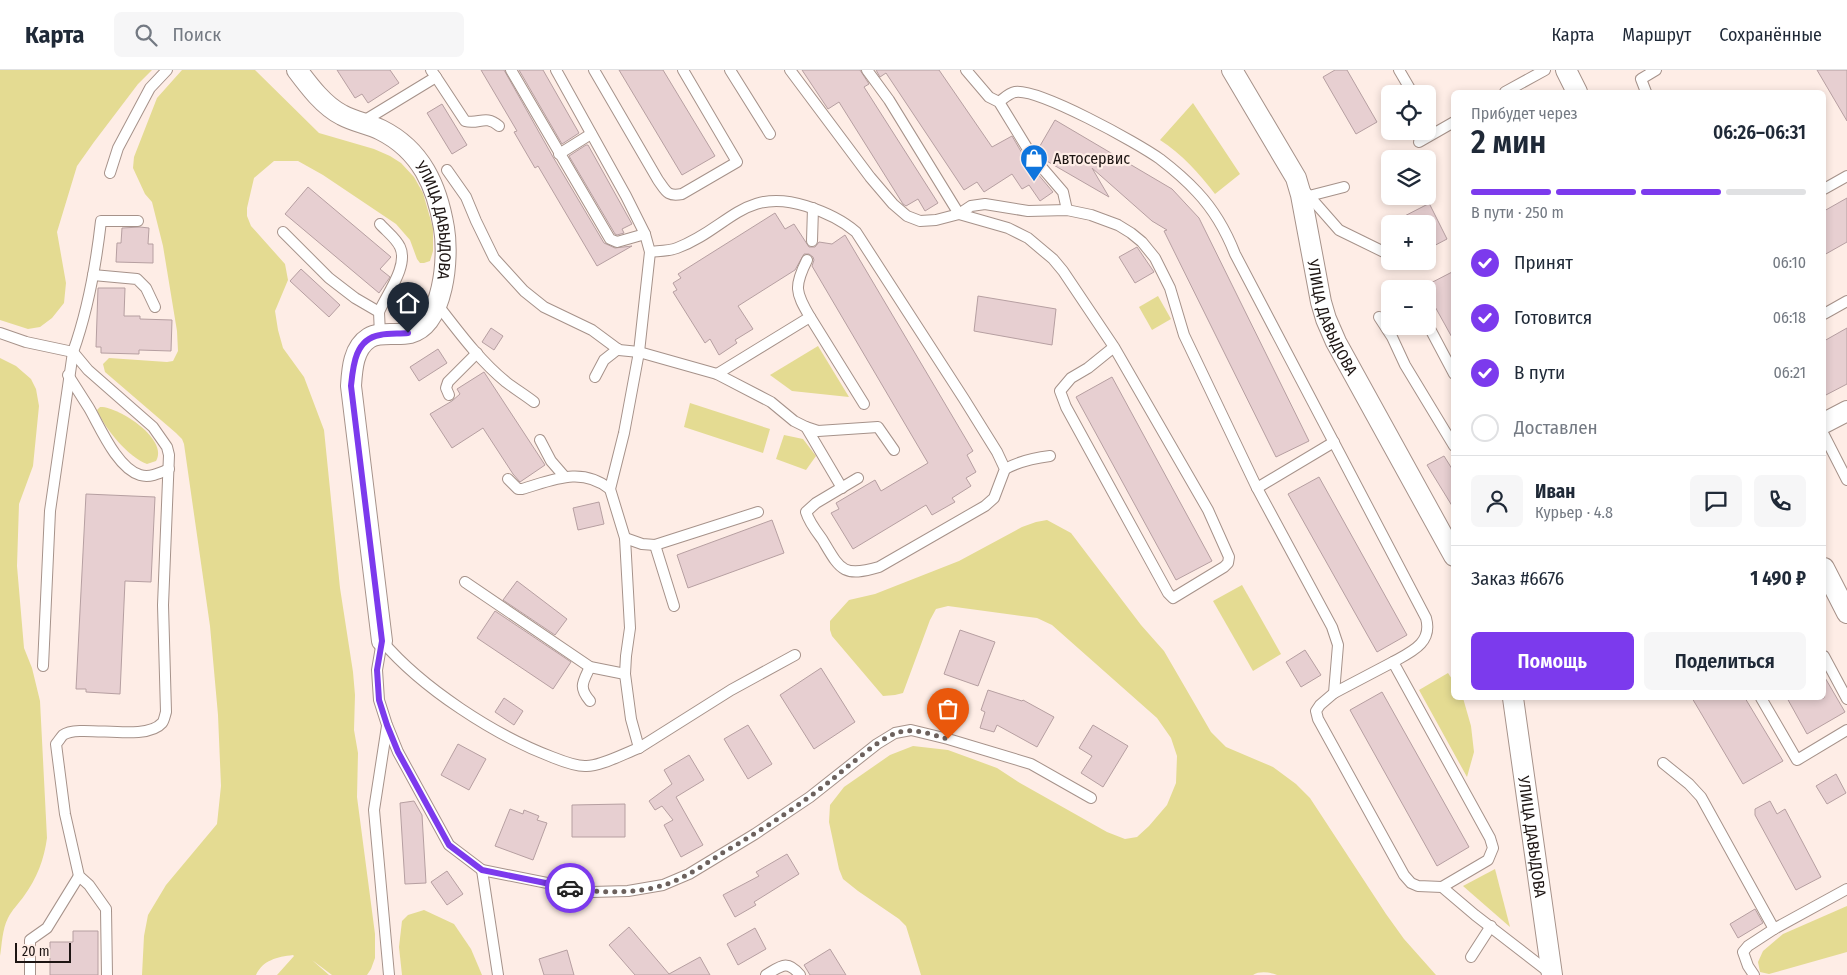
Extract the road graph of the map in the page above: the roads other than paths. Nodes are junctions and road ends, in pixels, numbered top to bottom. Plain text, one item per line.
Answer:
1 (166, 70) edge
2 (297, 70) edge
3 (511, 70) edge
4 (556, 70) edge
5 (594, 70) edge
6 (683, 70) edge
7 (730, 70) edge
8 (790, 70) edge
9 (867, 70) edge
10 (966, 70) edge
11 (1232, 70) edge
12 (1399, 70) edge
13 (1545, 70) edge
14 (1566, 70) edge
15 (1656, 70) edge
16 (434, 74) edge
17 (1408, 85) edge
18 (1509, 90) edge
19 (1576, 90) edge
20 (1645, 90) edge
21 (998, 102) junction
22 (361, 123) junction
23 (1451, 124) edge
24 (499, 126) dead end
25 (591, 134) junction
26 (770, 134) dead end
27 (1419, 142) dead end
28 (559, 154) junction
29 (447, 170) dead end
30 (110, 173) dead end
31 (1847, 176) edge
32 (1296, 178) junction
33 (1344, 187) dead end
34 (1826, 188) edge
35 (1309, 196) junction
36 (812, 208) junction
37 (1067, 210) junction
38 (959, 214) junction
39 (138, 221) dead end
40 (380, 224) dead end
41 (283, 232) dead end
42 (645, 234) junction
43 (812, 241) dead end
44 (1381, 250) edge
45 (650, 252) junction
46 (807, 260) dead end
47 (93, 275) junction
48 (1847, 301) edge
49 (437, 304) junction
50 (155, 307) dead end
51 (379, 312) junction
52 (1826, 313) edge
53 (810, 317) junction
54 (1379, 317) dead end
55 (0, 333) edge
56 (380, 334) junction
57 (1433, 335) edge
58 (1114, 347) junction
59 (618, 349) junction
60 (73, 352) junction
61 (639, 352) junction
62 (477, 353) junction
63 (1451, 368) edge
64 (717, 374) junction
65 (68, 375) junction
66 (596, 377) dead end
67 (449, 395) dead end
68 (534, 402) dead end
69 (864, 404) dead end
70 (1847, 411) edge
71 (1826, 422) edge
72 (806, 427) junction
73 (1826, 439) edge
74 (540, 440) dead end
75 (1451, 441) edge
76 (1334, 442) junction
77 (894, 450) dead end
78 (1050, 456) dead end
79 (169, 469) junction
80 (1004, 470) junction
81 (564, 476) junction
82 (858, 478) dead end
83 (508, 479) dead end
84 (1847, 480) edge
85 (842, 488) junction
86 (1256, 488) junction
87 (610, 489) junction
88 (758, 512) dead end
89 (626, 538) junction
90 (655, 545) junction
91 (1451, 551) edge
92 (1826, 572) edge
93 (465, 582) dead end
94 (674, 606) dead end
95 (1847, 613) edge
96 (382, 641) junction
97 (795, 655) dead end
98 (1826, 660) edge
99 (1393, 662) junction
100 (43, 666) dead end
101 (590, 667) junction
102 (625, 674) junction
103 (1334, 693) junction
104 (1847, 699) edge
105 (1513, 700) edge
106 (1762, 700) edge
107 (590, 701) dead end
108 (387, 725) junction
109 (1847, 730) edge
110 (639, 748) junction
111 (1664, 764) dead end
112 (1091, 798) dead end
113 (482, 870) junction
114 (79, 876) junction
115 (1442, 887) junction
116 (1847, 889) edge
117 (1491, 926) junction
118 (1774, 929) junction
119 (1471, 957) dead end
120 (1550, 974) edge
121 (30, 975) edge
122 (107, 975) edge
123 (390, 975) edge
124 (498, 975) edge
125 (766, 975) edge
126 (800, 975) edge
127 (1754, 975) edge

1 - 30 lane
2 - 22 street, УЛИЦА ДАВЫДОВА
3 - 28 lane
4 - 25 lane
5 - 6 lane
7 - 26 lane
8 - 38 lane
9 - 38 lane
10 - 21 lane
11 - 32 street, УЛИЦА ДАВЫДОВА
12 - 17 lane
13 - 18 lane
14 - 19 street
15 - 20 lane
16 - 22 lane
16 - 24 lane
21 - 37 lane
21 - 76 lane
22 - 49 street, УЛИЦА ДАВЫДОВА
23 - 27 lane
25 - 28 lane
25 - 42 lane
28 - 42 lane
29 - 59 lane
31 - 34 lane
32 - 35 lane
32 - 91 street, УЛИЦА ДАВЫДОВА
33 - 35 lane
35 - 44 lane
36 - 43 lane
36 - 45 lane
36 - 80 lane
37 - 38 lane
37 - 86 lane
38 - 58 lane
39 - 47 lane
40 - 51 lane
41 - 51 lane
42 - 45 lane
45 - 61 lane
46 - 53 lane
47 - 50 lane
47 - 60 lane
48 - 52 lane
49 - 56 street, УЛИЦА ДАВЫДОВА
49 - 62 lane
51 - 56 lane
53 - 64 lane
53 - 69 lane
54 - 75 lane
55 - 60 lane
56 - 96 street
57 - 63 lane
58 - 58 lane
59 - 61 lane
59 - 66 lane
60 - 65 lane
60 - 79 lane
61 - 64 lane
61 - 87 lane
62 - 67 lane
62 - 68 lane
64 - 72 lane
65 - 79 lane
65 - 100 lane
70 - 71 street
72 - 77 lane
72 - 85 lane
73 - 84 lane
74 - 81 lane
76 - 86 lane
76 - 99 lane
78 - 80 lane
79 - 114 lane
80 - 85 lane
81 - 83 lane
81 - 87 lane
82 - 85 lane
86 - 103 lane
87 - 89 lane
88 - 90 lane
89 - 90 lane
89 - 102 lane
90 - 94 lane
92 - 95 street
93 - 101 lane
96 - 108 lane
96 - 110 lane
97 - 110 lane
98 - 104 lane
99 - 103 lane
99 - 115 lane
101 - 102 lane
101 - 107 lane
102 - 110 lane
103 - 115 lane
105 - 120 street, УЛИЦА ДАВЫДОВА
106 - 109 lane
108 - 113 lane
108 - 123 lane
111 - 118 lane
112 - 113 lane
113 - 124 lane
114 - 121 lane
114 - 122 lane
115 - 117 lane
116 - 118 lane
117 - 119 lane
117 - 120 lane
118 - 127 lane
125 - 126 lane

